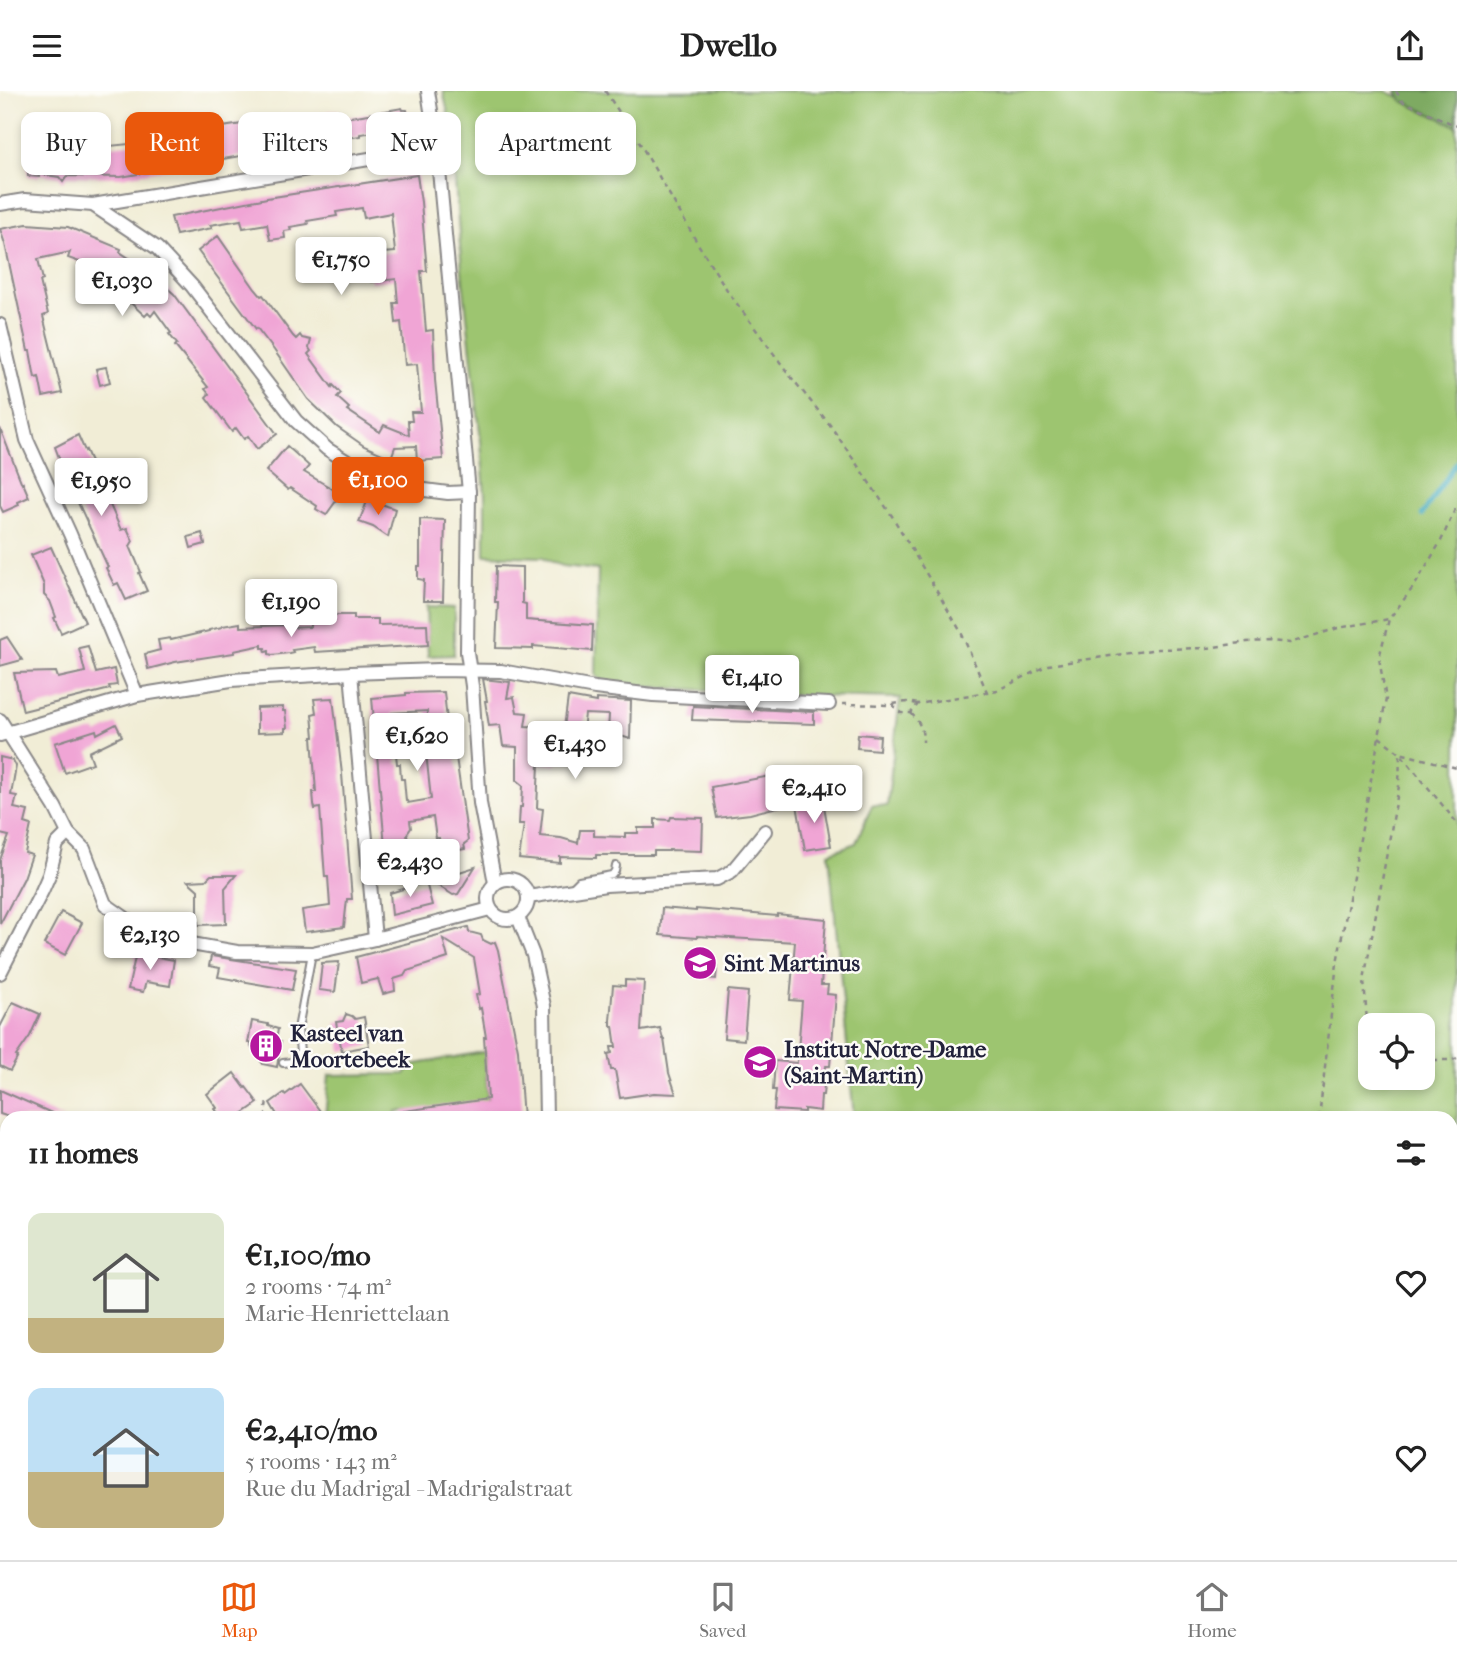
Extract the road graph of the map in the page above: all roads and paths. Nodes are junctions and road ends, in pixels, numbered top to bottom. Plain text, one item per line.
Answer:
1 (428, 91) edge
2 (605, 91) edge
3 (1396, 91) edge
4 (431, 112) edge
5 (1457, 126) edge
6 (366, 160) edge
7 (439, 175) edge
8 (0, 204) edge
9 (93, 205) junction
10 (0, 325) edge
11 (469, 492) junction
12 (1457, 505) edge
13 (1389, 619) junction
14 (471, 670) junction
15 (351, 673) junction
16 (986, 692) junction
17 (137, 695) junction
18 (829, 704) joint
19 (918, 704) junction
20 (893, 705) junction
21 (911, 713) junction
22 (0, 720) edge
23 (4, 734) edge
24 (1379, 737) junction
25 (923, 742) dead end
26 (1400, 753) junction
27 (1457, 768) edge
28 (1457, 823) edge
29 (765, 831) dead end
30 (68, 833) junction
31 (616, 866) dead end
32 (495, 883) junction
33 (569, 891) junction
34 (528, 897) junction
35 (490, 909) junction
36 (518, 917) junction
37 (375, 939) junction
38 (312, 953) junction
39 (0, 973) edge
40 (1366, 1013) edge
41 (1457, 1058) edge
42 (1435, 1060) edge
43 (283, 1063) dead end
44 (267, 1099) dead end
45 (266, 1111) edge
46 (546, 1111) edge
47 (1320, 1111) edge

1 - 4 street
2 - 16 path
3 - 5 path
6 - 9 street
7 - 11 street
8 - 9 street
9 - 11 street
10 - 17 street
11 - 14 street
12 - 13 path
13 - 16 path
13 - 24 path
14 - 15 street
14 - 18 street
14 - 32 street
15 - 17 street
15 - 37 street
16 - 19 path
17 - 23 street
18 - 20 path
19 - 20 path
19 - 21 path
20 - 21 path
21 - 25 path
22 - 23 street
23 - 30 street
24 - 26 path
24 - 47 path
26 - 27 path
26 - 28 path
26 - 40 path
29 - 33 street
30 - 38 street
30 - 39 street
31 - 33 lane
32 - 34 street
32 - 35 street
33 - 34 street
34 - 36 street
35 - 36 street
35 - 37 street
36 - 46 street
37 - 38 street
38 - 43 lane
41 - 42 path
44 - 45 path

